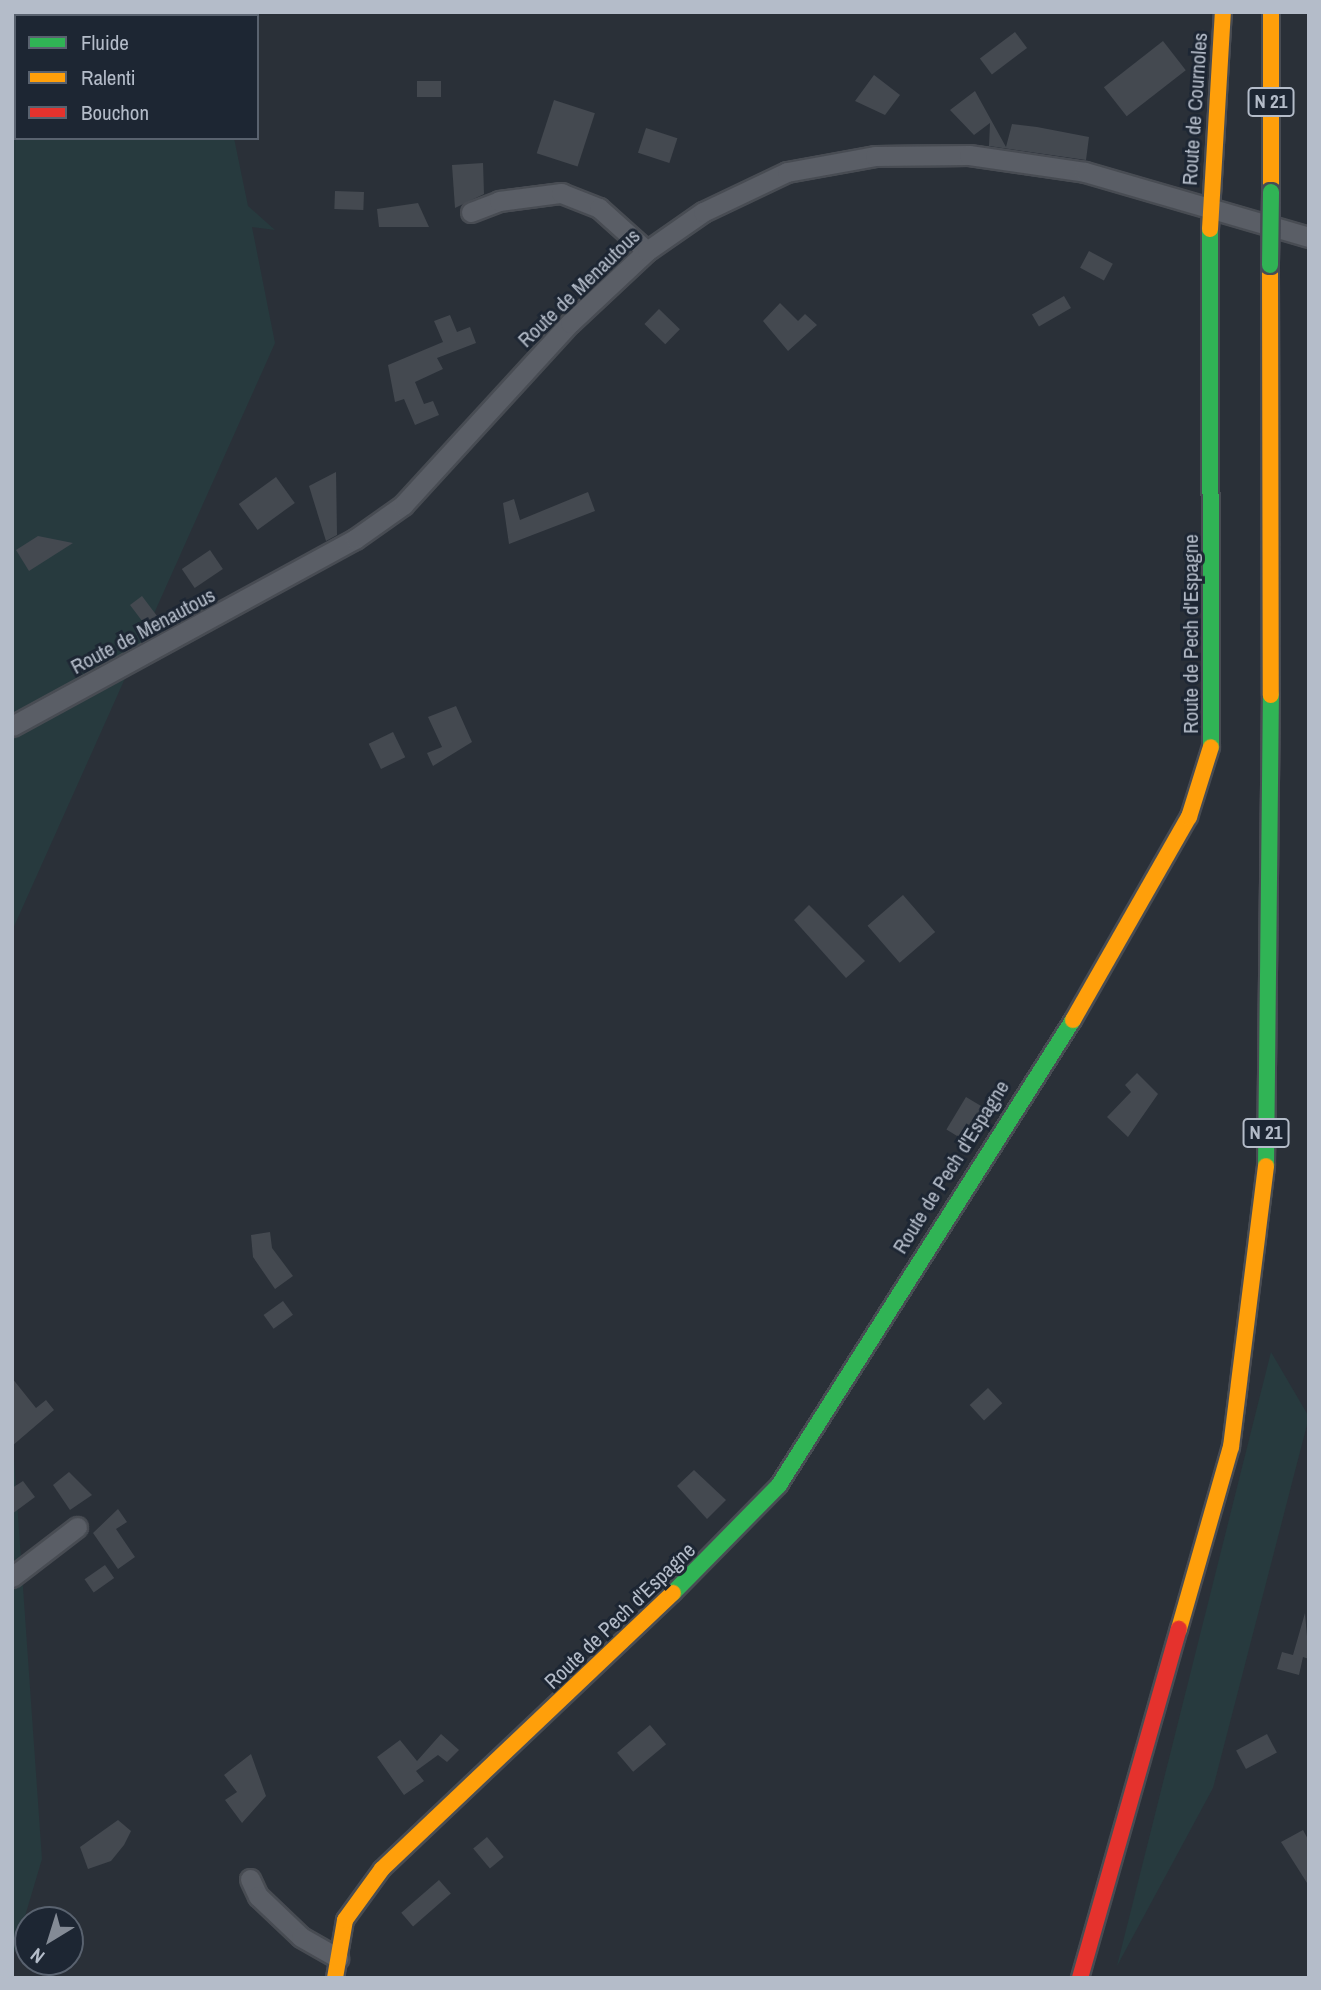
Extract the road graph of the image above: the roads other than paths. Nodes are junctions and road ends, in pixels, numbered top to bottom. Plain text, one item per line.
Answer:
1 (1223, 12) edge
2 (1271, 12) edge
3 (1210, 208) junction
4 (471, 212) dead end
5 (1309, 237) edge
6 (647, 251) junction
7 (12, 726) edge
8 (77, 1527) dead end
9 (12, 1577) edge
10 (250, 1878) dead end
11 (336, 1968) edge
12 (1080, 1978) edge

1 - 3 street, Route de Cournoles
2 - 12 street, N 21, bridge
3 - 5 street, Route de Menautous
3 - 6 street, Route de Menautous
3 - 11 street, Route de Pech d'Espagne
4 - 6 street
6 - 7 street, Route de Menautous
8 - 9 street
10 - 11 street

